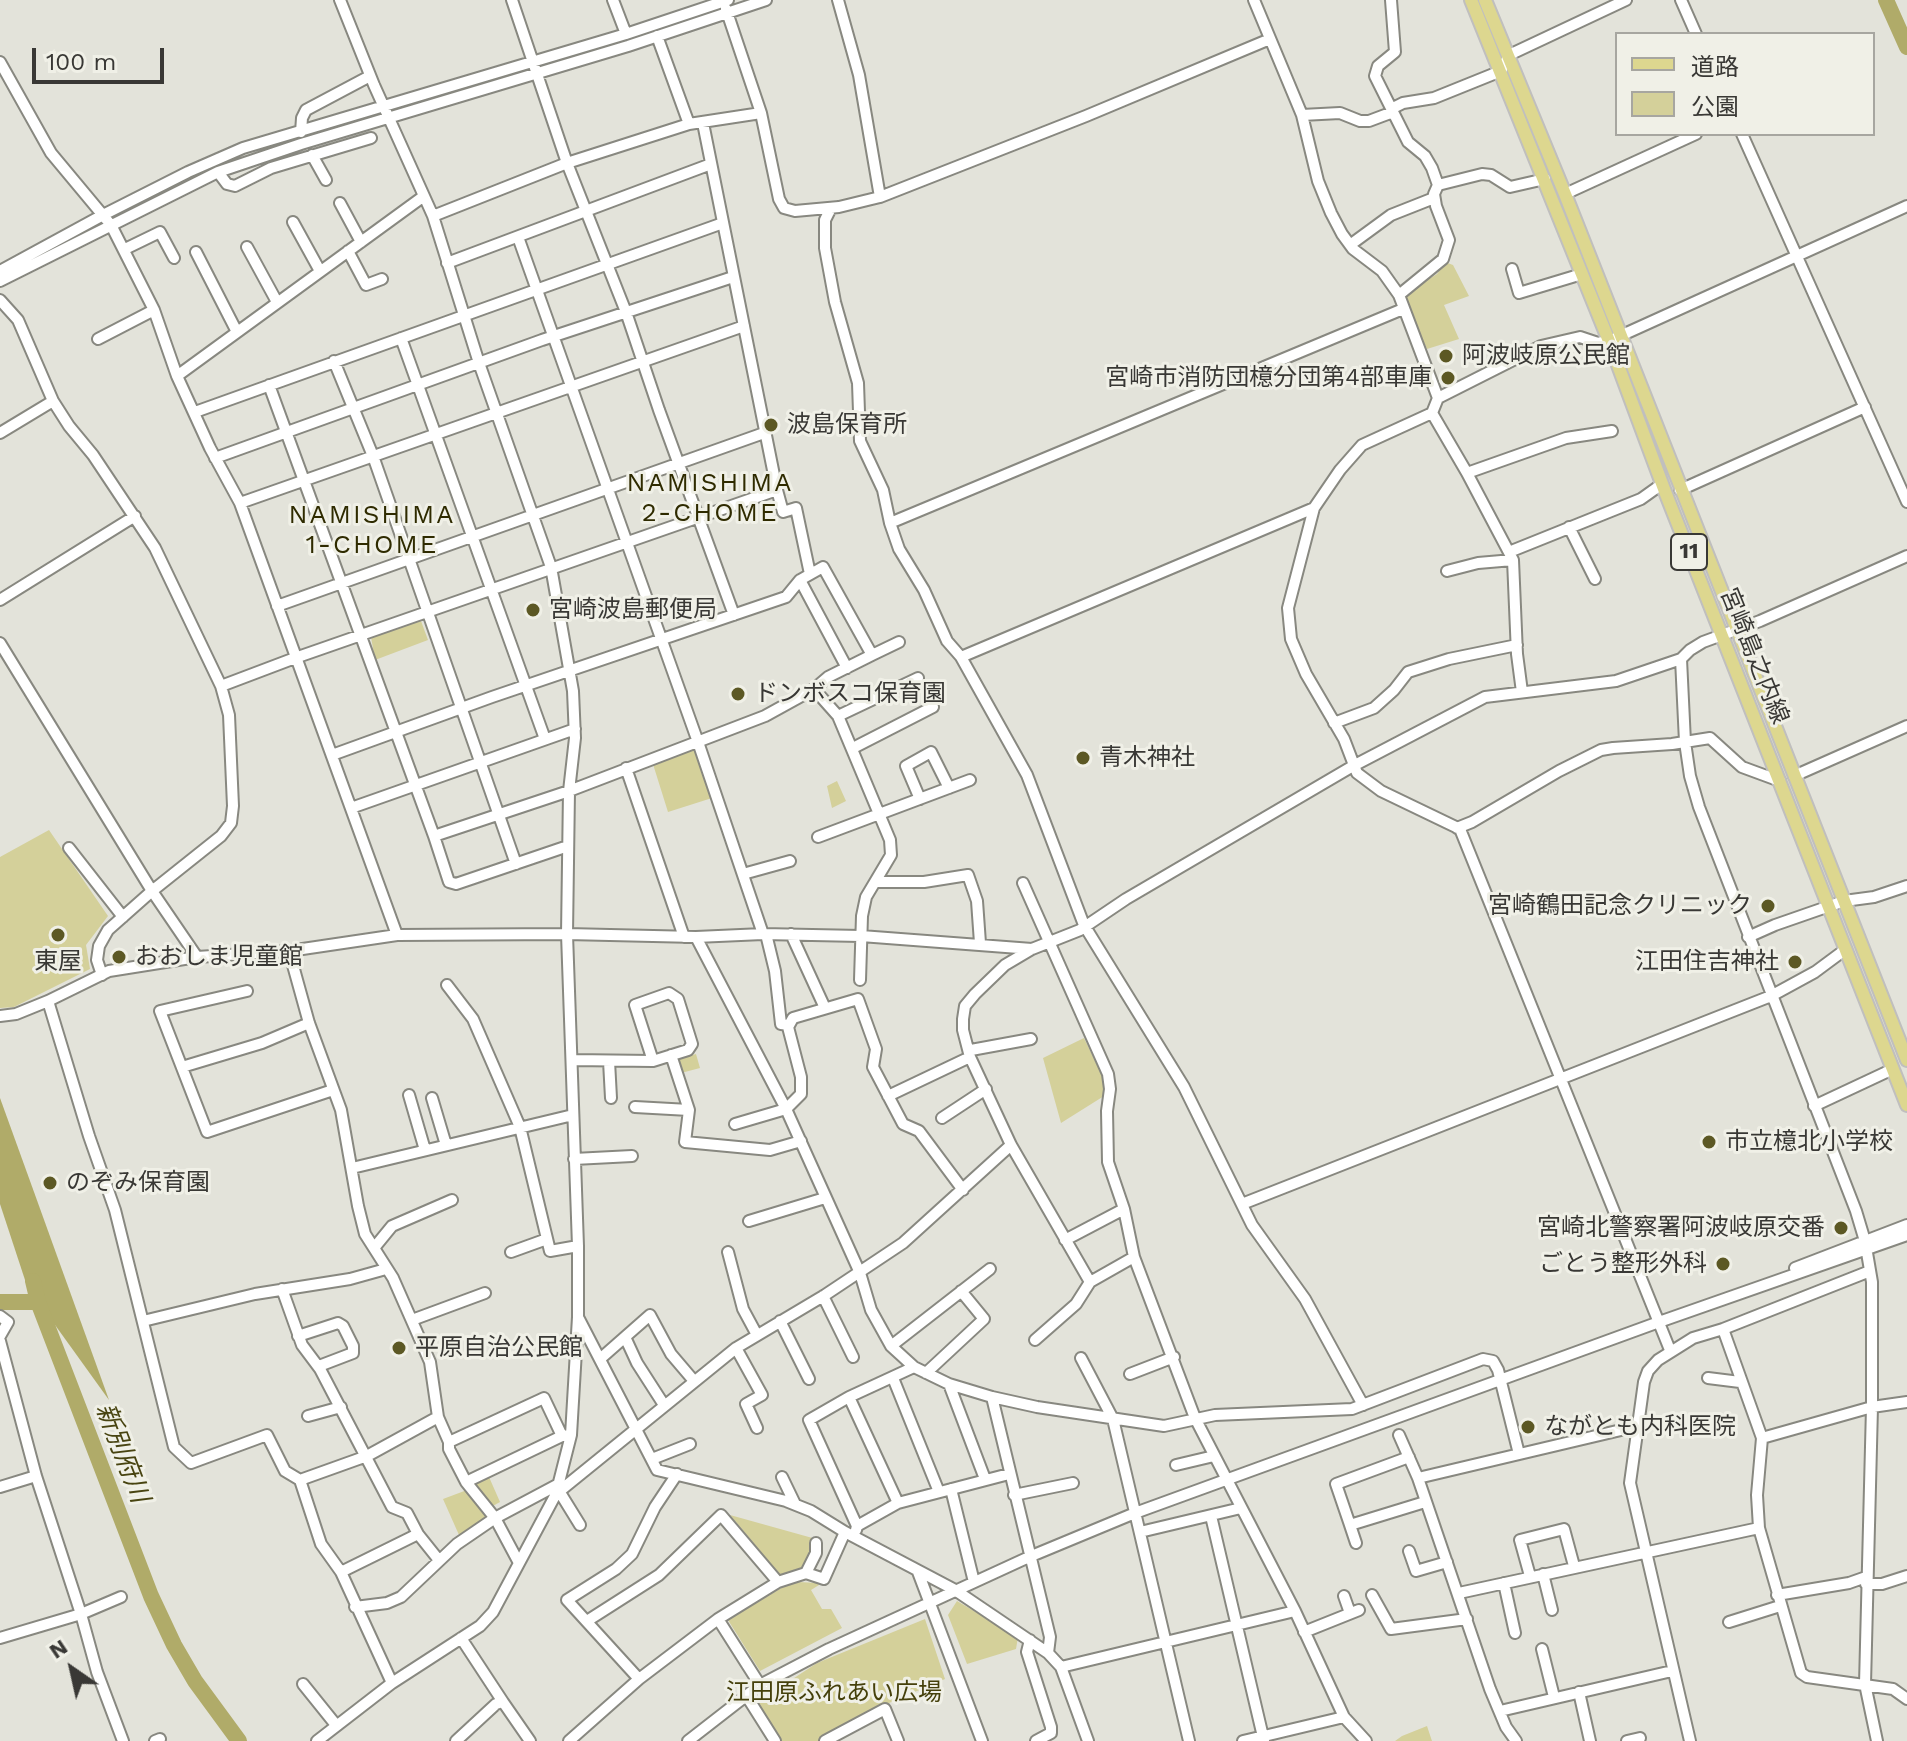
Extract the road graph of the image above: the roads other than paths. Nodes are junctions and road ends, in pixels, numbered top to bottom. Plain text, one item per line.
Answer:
1 (340, 0) edge
2 (512, 0) edge
3 (613, 0) edge
4 (725, 0) edge
5 (766, 0) edge
6 (838, 0) edge
7 (1254, 0) edge
8 (1471, 0) edge
9 (1485, 0) edge
10 (1626, 0) edge
11 (1681, 0) edge
12 (1394, 1) edge
13 (727, 14) junction
14 (1695, 32) edge
15 (626, 34) junction
16 (657, 36) junction
17 (1270, 39) junction
18 (1509, 55) junction
19 (533, 61) junction
20 (0, 62) edge
21 (1501, 71) junction
22 (537, 73) junction
23 (370, 76) junction
24 (384, 107) junction
25 (1393, 110) junction
26 (761, 113) junction
27 (1302, 115) junction
28 (390, 118) junction
29 (703, 123) junction
30 (689, 124) junction
31 (301, 132) junction
32 (1692, 136) edge
33 (1743, 136) edge
34 (371, 138) dead end
35 (312, 155) junction
36 (567, 163) junction
37 (711, 164) junction
38 (218, 172) junction
39 (1545, 179) junction
40 (326, 180) dead end
41 (1438, 185) junction
42 (1565, 194) junction
43 (424, 196) junction
44 (880, 197) junction
45 (1434, 198) junction
46 (340, 203) dead end
47 (1907, 206) edge
48 (831, 208) junction
49 (586, 211) junction
50 (103, 215) junction
51 (433, 216) junction
52 (293, 222) dead end
53 (723, 223) junction
54 (111, 225) junction
55 (518, 237) junction
56 (361, 242) junction
57 (1350, 245) junction
58 (247, 247) dead end
59 (125, 249) junction
60 (348, 251) junction
61 (196, 252) dead end
62 (1797, 257) junction
63 (174, 258) dead end
64 (447, 263) junction
65 (608, 264) junction
66 (1512, 269) dead end
67 (0, 271) edge
68 (320, 271) junction
69 (1582, 274) junction
70 (733, 277) junction
71 (382, 279) dead end
72 (0, 281) edge
73 (537, 290) junction
74 (1399, 295) junction
75 (0, 300) edge
76 (277, 302) junction
77 (1403, 309) junction
78 (154, 310) junction
79 (626, 312) junction
80 (463, 316) junction
81 (744, 326) junction
82 (237, 332) junction
83 (553, 336) junction
84 (401, 338) junction
85 (1615, 338) junction
86 (98, 339) dead end
87 (334, 361) junction
88 (642, 361) junction
89 (479, 363) junction
90 (177, 376) junction
91 (418, 384) junction
92 (269, 385) junction
93 (571, 386) junction
94 (1438, 398) junction
95 (53, 401) junction
96 (1865, 407) junction
97 (354, 409) junction
98 (496, 411) junction
99 (195, 412) junction
100 (1432, 413) junction
101 (1612, 431) dead end
102 (287, 432) junction
103 (0, 433) edge
104 (436, 433) junction
105 (764, 433) junction
106 (373, 456) junction
107 (215, 458) junction
108 (679, 463) junction
109 (1467, 473) junction
110 (304, 480) junction
111 (1662, 484) junction
112 (608, 488) junction
113 (777, 490) junction
114 (1680, 490) junction
115 (1907, 502) edge
116 (240, 503) junction
117 (1314, 508) junction
118 (533, 515) junction
119 (135, 516) junction
120 (699, 517) junction
121 (890, 523) junction
122 (1569, 527) junction
123 (472, 536) junction
124 (627, 542) junction
125 (1511, 556) junction
126 (1907, 556) edge
127 (408, 559) junction
128 (551, 567) junction
129 (1447, 571) dead end
130 (805, 577) junction
131 (1595, 579) dead end
132 (342, 583) junction
133 (491, 589) junction
134 (0, 600) edge
135 (277, 606) junction
136 (426, 612) junction
137 (734, 615) junction
138 (1729, 633) junction
139 (361, 635) junction
140 (662, 639) junction
141 (899, 642) dead end
142 (0, 643) edge
143 (1517, 645) junction
144 (872, 655) junction
145 (961, 657) junction
146 (295, 658) junction
147 (1681, 659) junction
148 (847, 668) junction
149 (570, 670) junction
150 (918, 678) dead end
151 (526, 685) junction
152 (221, 686) junction
153 (814, 689) junction
154 (1522, 692) junction
155 (933, 707) dead end
156 (461, 708) junction
157 (838, 716) junction
158 (1334, 723) junction
159 (1907, 726) edge
160 (575, 729) junction
161 (396, 732) junction
162 (545, 739) junction
163 (698, 742) junction
164 (1685, 742) junction
165 (853, 748) junction
166 (332, 755) junction
167 (480, 763) junction
168 (1353, 766) junction
169 (626, 768) junction
170 (1794, 776) junction
171 (970, 780) dead end
172 (1780, 781) junction
173 (416, 785) junction
174 (949, 788) junction
175 (569, 791) junction
176 (920, 799) junction
177 (351, 808) junction
178 (498, 814) junction
179 (879, 815) junction
180 (1457, 828) junction
181 (434, 836) junction
182 (818, 837) dead end
183 (568, 846) junction
184 (69, 848) dead end
185 (790, 861) dead end
186 (516, 864) junction
187 (743, 874) junction
188 (875, 882) junction
189 (1023, 883) dead end
190 (1907, 886) edge
191 (152, 891) junction
192 (1844, 901) junction
193 (1829, 906) junction
194 (123, 917) junction
195 (1084, 925) junction
196 (567, 934) junction
197 (764, 934) junction
198 (791, 934) junction
199 (397, 935) junction
200 (861, 936) junction
201 (684, 937) junction
202 (696, 937) junction
203 (1748, 937) junction
204 (980, 943) junction
205 (1048, 944) junction
206 (1032, 949) junction
207 (1846, 949) junction
208 (289, 951) junction
209 (197, 957) junction
210 (102, 975) junction
211 (860, 980) dead end
212 (447, 985) dead end
213 (247, 991) dead end
214 (1771, 996) junction
215 (48, 1001) junction
216 (825, 1008) junction
217 (0, 1016) edge
218 (309, 1023) junction
219 (789, 1025) junction
220 (1031, 1039) dead end
221 (970, 1053) junction
222 (671, 1055) junction
223 (572, 1060) junction
224 (1907, 1060) edge
225 (609, 1061) junction
226 (653, 1061) junction
227 (182, 1067) junction
228 (1893, 1069) junction
229 (1559, 1079) junction
230 (986, 1089) junction
231 (333, 1090) junction
232 (409, 1095) dead end
233 (888, 1096) junction
234 (432, 1098) dead end
235 (611, 1098) dead end
236 (1907, 1105) edge
237 (1814, 1106) junction
238 (635, 1107) dead end
239 (786, 1109) junction
240 (689, 1110) junction
241 (573, 1115) junction
242 (942, 1118) dead end
243 (735, 1124) dead end
244 (520, 1127) junction
245 (801, 1141) junction
246 (446, 1145) junction
247 (1011, 1145) junction
248 (425, 1150) junction
249 (632, 1156) dead end
250 (574, 1159) junction
251 (352, 1168) junction
252 (963, 1190) junction
253 (825, 1198) junction
254 (452, 1200) dead end
255 (1242, 1204) junction
256 (1124, 1209) junction
257 (749, 1221) dead end
258 (1906, 1236) edge
259 (547, 1239) junction
260 (1065, 1240) junction
261 (1866, 1245) junction
262 (578, 1246) junction
263 (374, 1248) junction
264 (511, 1252) dead end
265 (728, 1252) dead end
266 (1134, 1257) junction
267 (386, 1269) junction
268 (990, 1269) dead end
269 (1870, 1271) junction
270 (860, 1273) junction
271 (1090, 1282) junction
272 (282, 1289) junction
273 (961, 1291) junction
274 (485, 1293) dead end
275 (823, 1296) junction
276 (0, 1316) edge
277 (578, 1317) junction
278 (412, 1320) junction
279 (143, 1321) junction
280 (780, 1321) junction
281 (1659, 1322) junction
282 (1723, 1329) junction
283 (757, 1335) junction
284 (298, 1336) junction
285 (625, 1337) junction
286 (0, 1339) edge
287 (1035, 1340) dead end
288 (891, 1346) junction
289 (736, 1348) junction
290 (1670, 1350) junction
291 (853, 1357) dead end
292 (1174, 1357) junction
293 (1081, 1358) dead end
294 (600, 1359) junction
295 (319, 1366) junction
296 (914, 1367) junction
297 (926, 1373) junction
298 (1130, 1374) dead end
299 (893, 1378) junction
300 (1708, 1378) dead end
301 (809, 1379) dead end
302 (1501, 1379) junction
303 (694, 1381) junction
304 (1740, 1382) junction
305 (949, 1384) junction
306 (849, 1397) junction
307 (992, 1397) junction
308 (1907, 1402) edge
309 (664, 1405) junction
310 (1363, 1405) junction
311 (341, 1407) junction
312 (1872, 1407) junction
313 (308, 1416) dead end
314 (438, 1417) junction
315 (1195, 1418) junction
316 (1113, 1419) junction
317 (1638, 1426) junction
318 (757, 1428) dead end
319 (637, 1429) junction
320 (566, 1435) junction
321 (1399, 1435) dead end
322 (1762, 1438) junction
323 (449, 1442) junction
324 (690, 1444) dead end
325 (1519, 1454) junction
326 (367, 1456) junction
327 (1214, 1456) junction
328 (1409, 1457) junction
329 (652, 1459) junction
330 (1176, 1465) dead end
331 (677, 1474) junction
332 (1009, 1474) junction
333 (36, 1476) junction
334 (782, 1477) dead end
335 (1418, 1478) junction
336 (985, 1479) junction
337 (300, 1480) junction
338 (1227, 1481) junction
339 (466, 1482) junction
340 (1073, 1483) dead end
341 (0, 1487) edge
342 (557, 1490) junction
343 (945, 1490) junction
344 (1014, 1495) junction
345 (1425, 1502) junction
346 (898, 1503) junction
347 (795, 1505) junction
348 (1241, 1508) junction
349 (1135, 1513) junction
350 (1211, 1516) junction
351 (495, 1518) junction
352 (580, 1525) dead end
353 (1350, 1525) junction
354 (1759, 1528) junction
355 (852, 1531) junction
356 (1140, 1532) junction
357 (418, 1534) junction
358 (816, 1543) dead end
359 (1356, 1543) dead end
360 (1409, 1551) dead end
361 (1644, 1551) junction
362 (1029, 1557) junction
363 (438, 1559) junction
364 (1447, 1562) junction
365 (519, 1563) junction
366 (1574, 1566) junction
367 (341, 1572) junction
368 (918, 1572) junction
369 (806, 1573) junction
370 (1543, 1574) junction
371 (1530, 1576) junction
372 (1907, 1576) edge
373 (1866, 1581) junction
374 (778, 1582) junction
375 (974, 1582) junction
376 (1504, 1583) junction
377 (955, 1590) junction
378 (1459, 1593) junction
379 (1372, 1595) dead end
380 (1344, 1596) dead end
381 (121, 1597) dead end
382 (1778, 1600) junction
383 (931, 1602) junction
384 (355, 1607) junction
385 (1552, 1610) dead end
386 (1295, 1611) junction
387 (81, 1614) junction
388 (718, 1619) junction
389 (1467, 1619) junction
390 (587, 1621) junction
391 (1729, 1622) dead end
392 (1237, 1625) junction
393 (1304, 1632) junction
394 (1515, 1633) dead end
395 (0, 1638) edge
396 (461, 1638) junction
397 (1030, 1640) junction
398 (1165, 1642) junction
399 (1542, 1649) dead end
400 (1048, 1653) junction
401 (1061, 1667) junction
402 (1672, 1671) junction
403 (639, 1679) junction
404 (392, 1683) junction
405 (303, 1684) dead end
406 (1865, 1684) junction
407 (760, 1685) junction
408 (1579, 1692) junction
409 (746, 1695) junction
410 (1554, 1697) junction
411 (1907, 1699) edge
412 (503, 1702) junction
413 (1500, 1711) junction
414 (1347, 1720) junction
415 (336, 1725) junction
416 (1640, 1738) dead end
417 (1264, 1739) edge
418 (123, 1741) edge
419 (317, 1741) edge
420 (456, 1741) edge
421 (530, 1741) edge
422 (569, 1741) edge
423 (688, 1741) edge
424 (775, 1741) edge
425 (825, 1741) edge
426 (898, 1741) edge
427 (982, 1741) edge
428 (1036, 1741) edge
429 (1088, 1741) edge
430 (1189, 1741) edge
431 (1243, 1741) edge
432 (1353, 1741) edge
433 (1366, 1741) edge
434 (1516, 1741) edge
435 (1590, 1741) edge
436 (1627, 1741) edge
437 (1690, 1741) edge
438 (1877, 1741) edge

1 - 23 street
2 - 19 street
3 - 15 street
4 - 13 street
4 - 15 street
5 - 13 street
6 - 44 street
7 - 17 street
8 - 21 main road, 宮崎島之内線 / 11
9 - 18 main road, 宮崎島之内線 / 11
10 - 18 street
11 - 14 street
12 - 25 street
13 - 16 street
13 - 26 street
15 - 19 street
16 - 22 street
16 - 30 street
17 - 27 street
17 - 44 street
18 - 21 street
18 - 42 main road, 宮崎島之内線 / 11
19 - 22 street
19 - 24 street
20 - 50 street
21 - 25 street
21 - 39 main road, 宮崎島之内線 / 11
22 - 28 street
22 - 36 street
23 - 24 street
23 - 31 street
24 - 28 street
24 - 31 street
25 - 27 street
25 - 41 street
26 - 29 street
26 - 48 street
27 - 57 street
28 - 38 street
28 - 43 street
29 - 30 street
29 - 37 street
30 - 36 street
31 - 50 street
32 - 42 street
33 - 62 street
34 - 35 street
35 - 38 street
35 - 40 street
36 - 49 street
36 - 51 street
37 - 49 street
37 - 53 street
38 - 54 street
39 - 41 street
39 - 69 main road, 宮崎島之内線 / 11
41 - 45 street
42 - 85 main road, 宮崎島之内線 / 11
43 - 51 street
43 - 56 street
44 - 48 street
45 - 57 street
45 - 74 street
46 - 56 street
47 - 62 street
48 - 121 street
49 - 55 street
49 - 65 street
50 - 54 street
50 - 67 street
51 - 64 street
52 - 68 street
53 - 65 street
53 - 70 street
54 - 59 street
54 - 72 street
55 - 64 street
55 - 73 street
56 - 60 street
57 - 74 street
58 - 76 street
59 - 63 street
59 - 78 street
60 - 68 street
60 - 71 street
61 - 82 street
62 - 85 street
62 - 96 street
64 - 80 street
65 - 73 street
65 - 79 street
66 - 69 street
68 - 76 street
69 - 85 main road, 宮崎島之内線 / 11
70 - 79 street
70 - 81 street
73 - 80 street
73 - 83 street
74 - 77 street
75 - 95 street
76 - 82 street
77 - 94 street
77 - 121 street
78 - 86 street
78 - 90 street
79 - 83 street
79 - 88 street
80 - 84 street
80 - 89 street
81 - 88 street
81 - 105 street
82 - 90 street
83 - 89 street
83 - 93 street
84 - 87 street
84 - 91 street
85 - 94 street
85 - 111 main road, 宮崎島之内線 / 11
85 - 114 main road, 宮崎島之内線 / 11
87 - 92 street
87 - 97 street
88 - 93 street
88 - 108 street
89 - 91 street
89 - 98 street
90 - 99 street
91 - 97 street
91 - 104 street
92 - 99 street
92 - 102 street
93 - 98 street
93 - 112 street
94 - 100 street
95 - 103 street
95 - 119 street
96 - 114 street
96 - 115 street
97 - 102 street
97 - 106 street
98 - 104 street
98 - 118 street
99 - 107 street
100 - 109 street
100 - 117 street
101 - 109 street
102 - 107 street
102 - 110 street
104 - 106 street
104 - 123 street
105 - 108 street
105 - 113 street
106 - 110 street
106 - 127 street
107 - 116 street
108 - 112 street
108 - 120 street
109 - 125 street
110 - 116 street
110 - 132 street
111 - 122 street
111 - 138 main road, 宮崎島之内線 / 11
112 - 118 street
112 - 124 street
113 - 120 street
113 - 130 street
114 - 138 main road, 宮崎島之内線 / 11
116 - 135 street
117 - 145 street
117 - 158 street
118 - 123 street
118 - 128 street
119 - 134 street
119 - 152 street
120 - 124 street
120 - 137 street
121 - 145 street
122 - 125 street
122 - 131 street
123 - 127 street
123 - 133 street
124 - 128 street
124 - 140 street
125 - 129 street
125 - 143 street
126 - 138 street
127 - 132 street
127 - 136 street
128 - 133 street
128 - 149 street
130 - 137 street
130 - 144 street
130 - 148 street
132 - 135 street
132 - 139 street
133 - 136 street
133 - 151 street
135 - 146 street
136 - 139 street
136 - 156 street
137 - 140 street
138 - 147 street
138 - 170 main road, 宮崎島之内線 / 11
138 - 172 main road, 宮崎島之内線 / 11
139 - 146 street
139 - 161 street
140 - 149 street
140 - 163 street
141 - 144 street
142 - 191 street
143 - 154 street
143 - 158 street
144 - 148 street
145 - 195 street
146 - 152 street
146 - 166 street
147 - 154 street
147 - 164 street
148 - 153 street
149 - 151 street
149 - 160 street
150 - 157 street
151 - 156 street
151 - 162 street
152 - 191 street
153 - 157 street
153 - 163 street
154 - 168 street
155 - 165 street
156 - 161 street
156 - 167 street
157 - 165 street
158 - 168 street
159 - 170 street
160 - 162 street
160 - 175 street
161 - 166 street
161 - 173 street
162 - 167 street
163 - 169 street
163 - 187 street
164 - 172 street
164 - 180 street
164 - 203 street
165 - 179 street
166 - 177 street
167 - 173 street
167 - 178 street
168 - 180 street
168 - 195 street
169 - 175 street
169 - 201 street
170 - 192 main road, 宮崎島之内線 / 11
171 - 174 street
172 - 193 main road, 宮崎島之内線 / 11
173 - 177 street
173 - 181 street
174 - 176 street
174 - 176 street
175 - 178 street
175 - 183 street
176 - 179 street
177 - 199 street
178 - 181 street
178 - 186 street
179 - 182 street
179 - 188 street
180 - 229 street
181 - 186 street
183 - 186 street
183 - 196 street
184 - 194 street
185 - 187 street
187 - 197 street
188 - 200 street
188 - 204 street
189 - 205 street
190 - 192 street
191 - 194 street
191 - 209 street
192 - 193 street
192 - 224 main road, 宮崎島之内線 / 11
193 - 203 street
193 - 207 main road, 宮崎島之内線 / 11
194 - 210 street
195 - 205 street
195 - 255 street
196 - 199 street
196 - 201 street
196 - 223 street
197 - 198 street
197 - 202 street
197 - 219 street
198 - 200 street
198 - 216 street
199 - 208 street
200 - 204 street
200 - 211 street
201 - 202 street
202 - 239 street
203 - 214 street
204 - 206 street
205 - 206 street
205 - 256 street
206 - 221 street
207 - 214 street
207 - 228 main road, 宮崎島之内線 / 11
208 - 209 street
208 - 218 street
209 - 210 street
210 - 215 street
212 - 244 street
213 - 227 street
214 - 229 street
214 - 237 street
215 - 217 street
215 - 279 street
216 - 219 street
216 - 233 street
218 - 227 street
218 - 231 street
219 - 239 street
220 - 221 street
221 - 230 street
221 - 233 street
222 - 226 street
222 - 226 street
222 - 240 street
223 - 225 street
223 - 241 street
225 - 226 street
225 - 235 street
227 - 231 street
228 - 236 main road, 宮崎島之内線 / 11
228 - 237 street
229 - 255 street
229 - 281 street
230 - 242 street
230 - 247 street
231 - 251 street
232 - 248 street
233 - 252 street
234 - 246 street
237 - 261 street
238 - 240 street
239 - 243 street
239 - 245 street
240 - 245 street
241 - 244 street
241 - 250 street
244 - 246 street
244 - 259 street
245 - 253 street
246 - 248 street
247 - 252 street
247 - 260 street
248 - 251 street
249 - 250 street
250 - 262 street
251 - 263 street
252 - 270 street
253 - 257 street
253 - 270 street
254 - 263 street
255 - 310 street
256 - 260 street
256 - 266 street
258 - 261 street
259 - 262 street
259 - 264 street
260 - 271 street
261 - 269 street
261 - 281 street
262 - 277 street
263 - 267 street
265 - 283 street
266 - 271 street
266 - 292 street
267 - 272 street
267 - 278 street
268 - 273 street
269 - 282 street
269 - 312 street
270 - 275 street
270 - 288 street
271 - 287 street
272 - 279 street
272 - 284 street
273 - 288 street
273 - 297 street
274 - 278 street
275 - 280 street
275 - 291 street
276 - 286 street
277 - 294 street
277 - 320 street
278 - 314 street
279 - 337 street
280 - 283 street
280 - 301 street
281 - 290 street
281 - 302 street
282 - 290 street
282 - 304 street
283 - 289 street
284 - 295 street
284 - 295 street
285 - 294 street
285 - 303 street
285 - 309 street
286 - 333 street
288 - 296 street
289 - 303 street
289 - 318 street
290 - 317 street
292 - 298 street
292 - 315 street
293 - 316 street
294 - 319 street
295 - 311 street
296 - 297 street
296 - 299 street
297 - 305 street
299 - 306 street
299 - 343 street
300 - 304 street
302 - 310 street
302 - 325 street
302 - 338 street
303 - 309 street
304 - 322 street
305 - 307 street
305 - 336 street
306 - 346 street
306 - 355 street
307 - 316 street
307 - 332 street
308 - 312 street
309 - 319 street
310 - 315 street
311 - 313 street
311 - 326 street
312 - 322 street
312 - 373 street
314 - 323 street
314 - 326 street
315 - 316 street
315 - 327 street
316 - 349 street
317 - 325 street
317 - 361 street
319 - 329 street
319 - 342 street
320 - 323 street
320 - 339 street
320 - 342 street
321 - 328 street
322 - 354 street
323 - 339 street
324 - 329 street
325 - 335 street
326 - 337 street
326 - 357 street
327 - 330 street
327 - 338 street
328 - 335 street
328 - 353 street
329 - 331 street
331 - 347 street
331 - 390 street
332 - 336 street
332 - 344 street
333 - 341 street
333 - 387 street
334 - 347 street
335 - 345 street
336 - 343 street
337 - 367 street
338 - 348 street
338 - 349 street
339 - 351 street
340 - 344 street
342 - 351 street
342 - 352 street
342 - 365 street
343 - 346 street
343 - 375 street
344 - 362 street
345 - 353 street
345 - 364 street
346 - 355 street
347 - 355 street
348 - 350 street
348 - 386 street
349 - 356 street
349 - 362 street
350 - 356 street
350 - 392 street
351 - 363 street
351 - 365 street
353 - 359 street
354 - 361 street
354 - 382 street
355 - 368 street
355 - 369 street
356 - 398 street
357 - 363 street
357 - 367 street
358 - 369 street
360 - 364 street
361 - 366 street
361 - 402 street
362 - 375 street
362 - 400 street
363 - 384 street
364 - 378 street
365 - 396 street
366 - 370 street
366 - 371 street
367 - 384 street
368 - 377 street
368 - 383 street
369 - 374 street
370 - 371 street
370 - 385 street
371 - 376 street
372 - 373 street
373 - 382 street
373 - 406 street
374 - 388 street
374 - 390 street
375 - 377 street
376 - 378 street
376 - 394 street
377 - 383 street
377 - 397 street
378 - 389 street
379 - 389 street
380 - 393 street
381 - 387 street
382 - 391 street
382 - 406 street
383 - 407 street
383 - 427 street
384 - 404 street
386 - 392 street
386 - 393 street
387 - 395 street
387 - 418 street
388 - 403 street
388 - 407 street
389 - 413 street
390 - 403 street
392 - 398 street
392 - 417 street
393 - 414 street
396 - 404 street
396 - 412 street
397 - 400 street
397 - 428 street
398 - 401 street
398 - 430 street
399 - 410 street
400 - 401 street
401 - 429 street
402 - 408 street
402 - 437 street
403 - 422 street
404 - 415 street
405 - 415 street
406 - 411 street
406 - 438 street
407 - 409 street
408 - 410 street
408 - 435 street
409 - 423 street
409 - 424 street
410 - 413 street
412 - 420 street
412 - 421 street
413 - 434 street
414 - 417 street
414 - 432 street
414 - 433 street
415 - 419 street
416 - 436 street
417 - 431 street
425 - 426 street

